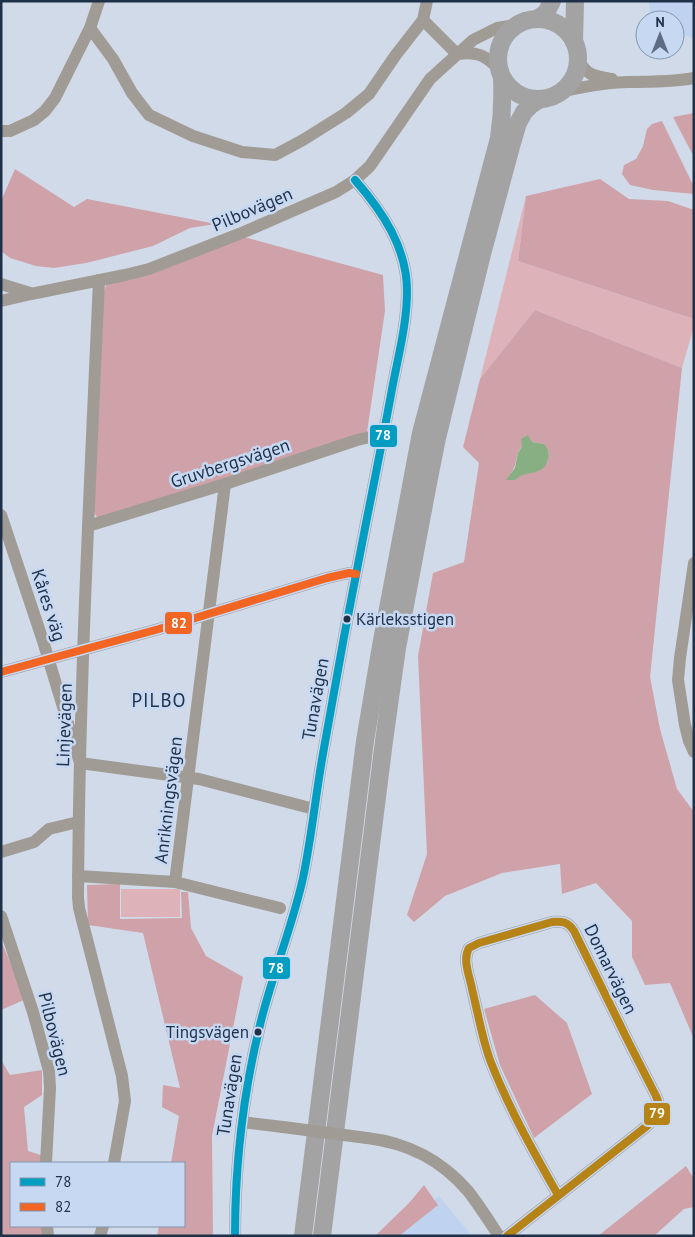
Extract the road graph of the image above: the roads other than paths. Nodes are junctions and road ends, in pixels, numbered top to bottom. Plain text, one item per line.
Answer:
1 (99, 1) edge
2 (427, 1) edge
3 (552, 1) edge
4 (575, 1) edge
5 (538, 19) junction
6 (423, 20) junction
7 (520, 24) junction
8 (90, 28) junction
9 (575, 50) junction
10 (457, 54) junction
11 (500, 74) junction
12 (694, 78) edge
13 (627, 82) junction
14 (563, 91) junction
15 (540, 99) junction
16 (1, 131) edge
17 (355, 180) junction
18 (99, 280) junction
19 (1, 284) edge
20 (31, 294) junction
21 (1, 301) edge
22 (383, 434) junction
23 (225, 484) junction
24 (1, 515) edge
25 (88, 526) junction
26 (694, 562) edge
27 (356, 574) junction
28 (209, 614) junction
29 (83, 650) junction
30 (48, 659) junction
31 (1, 672) edge
32 (694, 752) edge
33 (80, 763) junction
34 (188, 778) junction
35 (314, 809) junction
36 (78, 822) junction
37 (1, 852) edge
38 (78, 876) junction
39 (175, 882) junction
40 (280, 908) dead end
41 (1, 916) edge
42 (242, 1122) junction
43 (46, 1162) edge
44 (114, 1162) edge
45 (558, 1195) junction
46 (235, 1236) edge
47 (303, 1236) edge
48 (322, 1236) edge
49 (499, 1236) edge
50 (507, 1236) edge

1 - 8 street
2 - 6 street
3 - 5 highway
4 - 9 highway
5 - 7 highway
5 - 9 highway
6 - 8 street
6 - 10 street
7 - 10 street, Pilbovägen
7 - 11 highway
8 - 16 street
9 - 13 street
9 - 14 highway
10 - 11 street
10 - 17 street, Pilbovägen
11 - 15 highway
11 - 47 highway
12 - 13 street
13 - 14 street
14 - 15 highway
15 - 48 highway
17 - 18 street, Pilbovägen
17 - 22 street, Tunavägen
18 - 20 street, Pilbovägen
18 - 25 street, Linjevägen
19 - 20 street
20 - 21 street, Pilbovägen
22 - 23 street, Gruvbergsvägen
22 - 27 street, Tunavägen
23 - 25 street, Gruvbergsvägen
23 - 28 street, Anrikningsvägen
24 - 30 street, Kåres väg
25 - 29 street, Linjevägen
26 - 32 street
27 - 28 street
27 - 35 street, Tunavägen
28 - 29 street
28 - 34 street, Anrikningsvägen
29 - 30 street
29 - 33 street, Linjevägen
30 - 31 street
30 - 33 street, Kåres väg
33 - 34 street
33 - 36 street, Linjevägen
34 - 35 street
34 - 39 street, Anrikningsvägen
35 - 42 street, Tunavägen
36 - 37 street
36 - 38 street, Linjevägen
38 - 39 street
38 - 44 street, Linjevägen
39 - 40 street
41 - 43 street, Pilbovägen
42 - 46 street, Tunavägen
42 - 49 street, bridge
45 - 45 street, Domarvägen
45 - 50 street, Domarvägen

